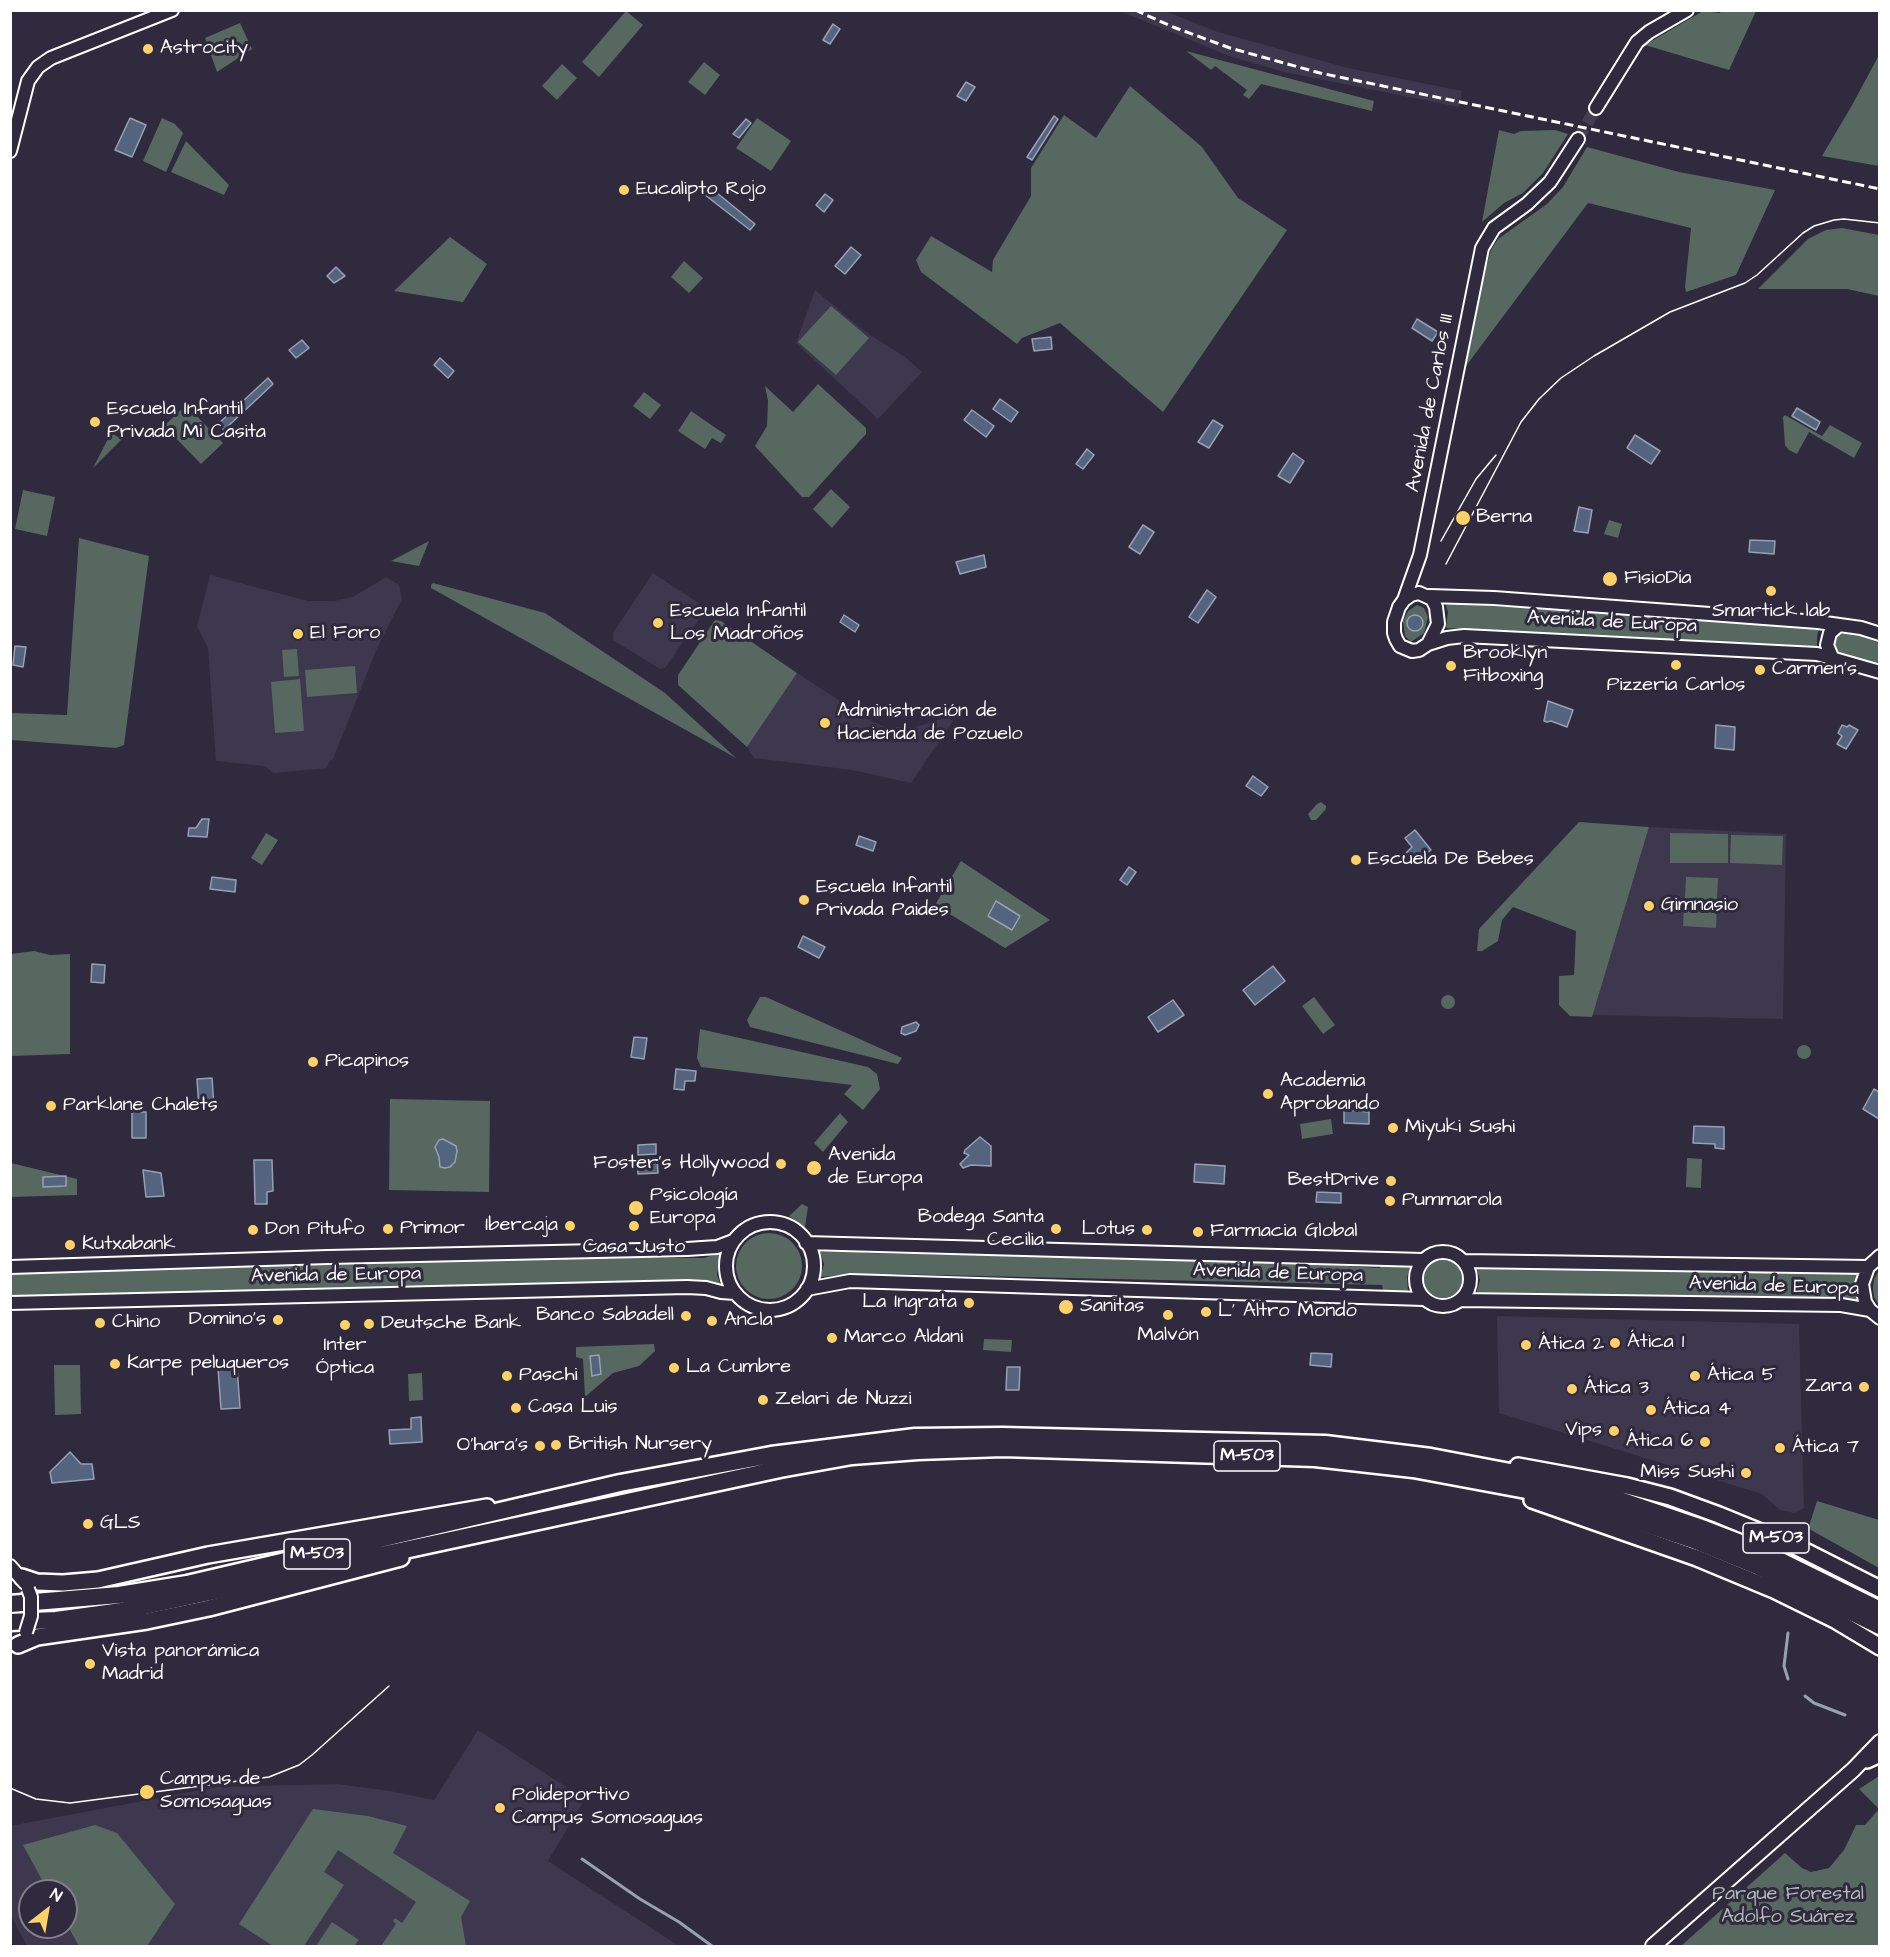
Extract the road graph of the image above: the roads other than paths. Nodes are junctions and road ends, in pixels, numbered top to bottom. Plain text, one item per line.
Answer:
1 (172, 10) edge
2 (1687, 10) edge
3 (1596, 108) tunnel mouth
4 (1578, 139) tunnel mouth
5 (10, 151) edge
6 (1420, 555) junction
7 (1427, 596) junction
8 (1404, 600) junction
9 (1839, 625) junction
10 (1880, 634) edge
11 (1428, 644) junction
12 (1832, 657) junction
13 (1879, 672) edge
14 (733, 1241) junction
15 (806, 1242) junction
16 (1880, 1256) edge
17 (1423, 1260) junction
18 (1464, 1261) junction
19 (10, 1267) edge
20 (1868, 1267) junction
21 (807, 1289) junction
22 (735, 1293) junction
23 (1424, 1299) junction
24 (1461, 1300) junction
25 (10, 1303) edge
26 (1875, 1314) edge
27 (1325, 1444) junction
28 (1413, 1468) junction
29 (620, 1484) junction
30 (591, 1509) junction
31 (10, 1566) edge
32 (25, 1583) junction
33 (1880, 1589) edge
34 (10, 1604) edge
35 (1880, 1610) edge
36 (10, 1622) edge
37 (1880, 1626) edge
38 (18, 1643) edge
39 (1880, 1647) edge
40 (1880, 1742) edge
41 (1880, 1749) edge
42 (1874, 1757) edge
43 (1853, 1770) junction
44 (1653, 1947) edge

1 - 5 street
2 - 3 street
4 - 6 street, Avenida de Carlos III
6 - 7 street, Avenida de Carlos III
6 - 8 street, Avenida de Carlos III
7 - 8 street
7 - 9 street, Avenida de Europa
7 - 11 street
8 - 11 street
9 - 10 street, Avenida de Europa
9 - 12 street
11 - 12 street, Avenida de Europa
12 - 13 street, Avenida de Europa
14 - 15 street
14 - 19 street, Avenida de Europa
14 - 22 street
15 - 17 street, Avenida de Europa
15 - 21 street
16 - 20 street
17 - 18 street
17 - 23 street
18 - 20 street, Avenida de Europa
18 - 24 street
20 - 26 street
21 - 22 street
21 - 23 street, Avenida de Europa
22 - 25 street, Avenida de Europa
23 - 24 street
24 - 26 street, Avenida de Europa
27 - 29 highway, M-503
27 - 33 highway, M-503
27 - 35 highway, M-503
28 - 30 highway, M-503
28 - 37 highway, M-503
28 - 39 highway, M-503
29 - 32 highway, M-503
29 - 34 highway, M-503
30 - 36 highway, M-503
30 - 38 highway, M-503
31 - 32 street
32 - 38 street, bridge
40 - 43 main road
41 - 42 main road
42 - 43 main road
43 - 44 main road

